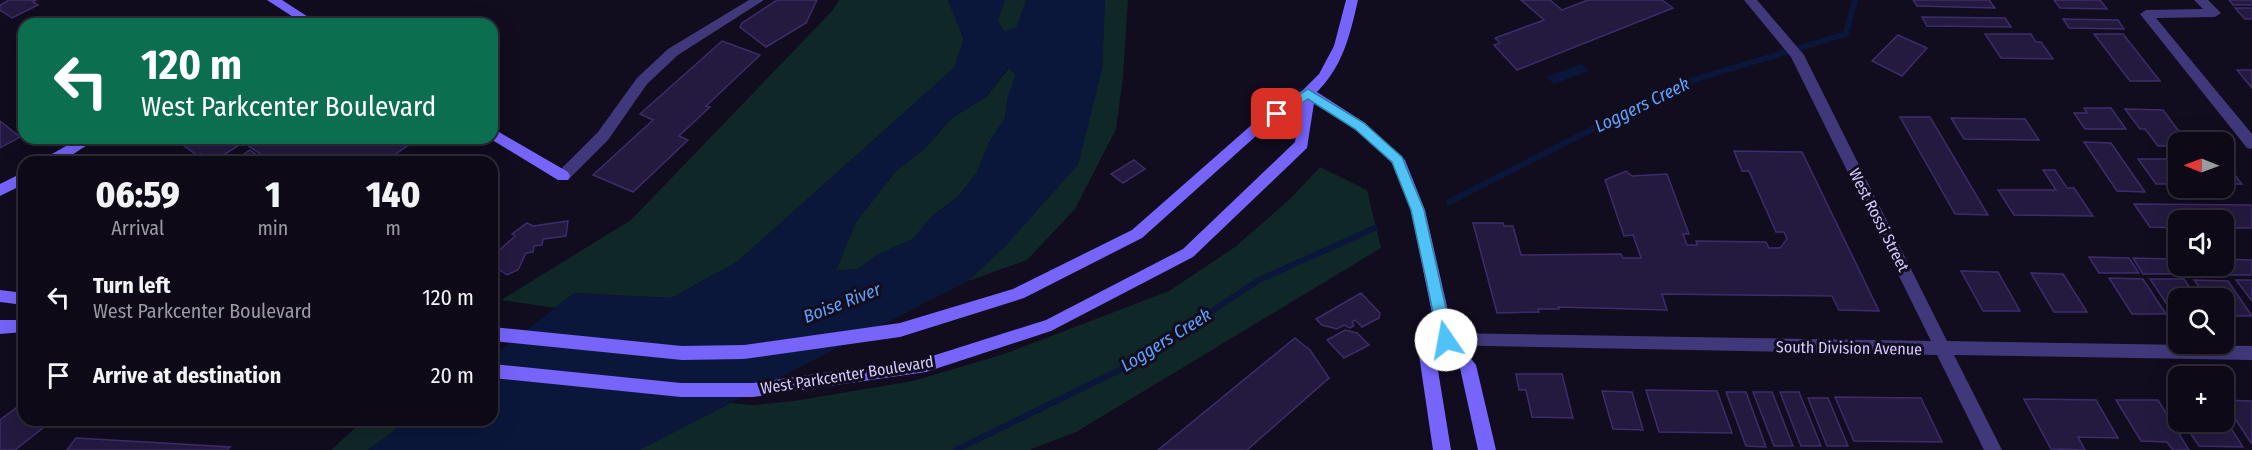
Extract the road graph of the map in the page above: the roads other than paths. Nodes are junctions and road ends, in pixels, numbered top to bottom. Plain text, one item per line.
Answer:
1 (273, 0) edge
2 (758, 0) edge
3 (1352, 0) edge
4 (1750, 0) edge
5 (2200, 0) edge
6 (300, 16) junction
7 (296, 18) edge
8 (303, 18) edge
9 (1308, 93) junction
10 (498, 137) edge
11 (81, 144) edge
12 (2252, 144) edge
13 (60, 156) edge
14 (563, 176) joint
15 (18, 180) edge
16 (0, 191) edge
17 (0, 296) edge
18 (18, 298) edge
19 (0, 327) edge
20 (18, 327) edge
21 (498, 335) edge
22 (1446, 340) junction
23 (1945, 350) junction
24 (2252, 353) edge
25 (498, 372) edge
26 (1442, 450) edge
27 (1487, 450) edge
28 (1993, 450) edge

1 - 6 main road
2 - 14 street
3 - 9 main road
4 - 23 street, West Rossi Street
5 - 12 street
6 - 7 main road
6 - 8 main road
9 - 21 main road
9 - 22 main road
9 - 25 main road, West Parkcenter Boulevard
10 - 14 main road
11 - 13 main road
15 - 16 main road
17 - 18 main road
19 - 20 main road
22 - 23 street, South Division Avenue
22 - 26 main road
22 - 27 main road
23 - 24 street, South Division Avenue
23 - 28 street, West Rossi Street

